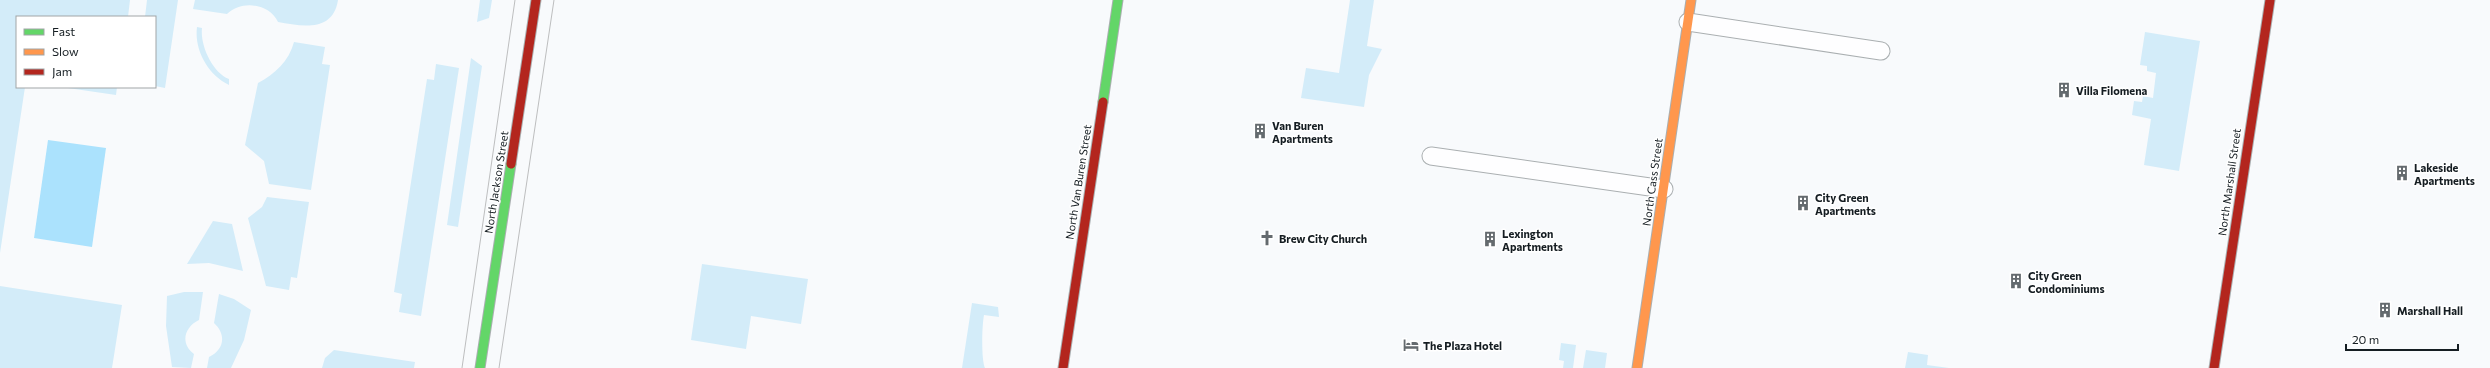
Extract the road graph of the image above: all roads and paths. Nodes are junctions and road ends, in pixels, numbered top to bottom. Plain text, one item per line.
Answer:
1 (536, 0) edge
2 (1118, 0) edge
3 (1691, 0) edge
4 (2270, 0) edge
5 (1688, 22) junction
6 (1881, 51) dead end
7 (1431, 156) dead end
8 (1664, 189) junction
9 (480, 368) edge
10 (1063, 368) edge
11 (1637, 368) edge
12 (2214, 368) edge

1 - 9 street, North Jackson Street
2 - 10 street, North Van Buren Street
3 - 5 street, North Cass Street
4 - 12 street, North Marshall Street
5 - 6 lane
5 - 8 street, North Cass Street
7 - 8 lane
8 - 11 street, North Cass Street

